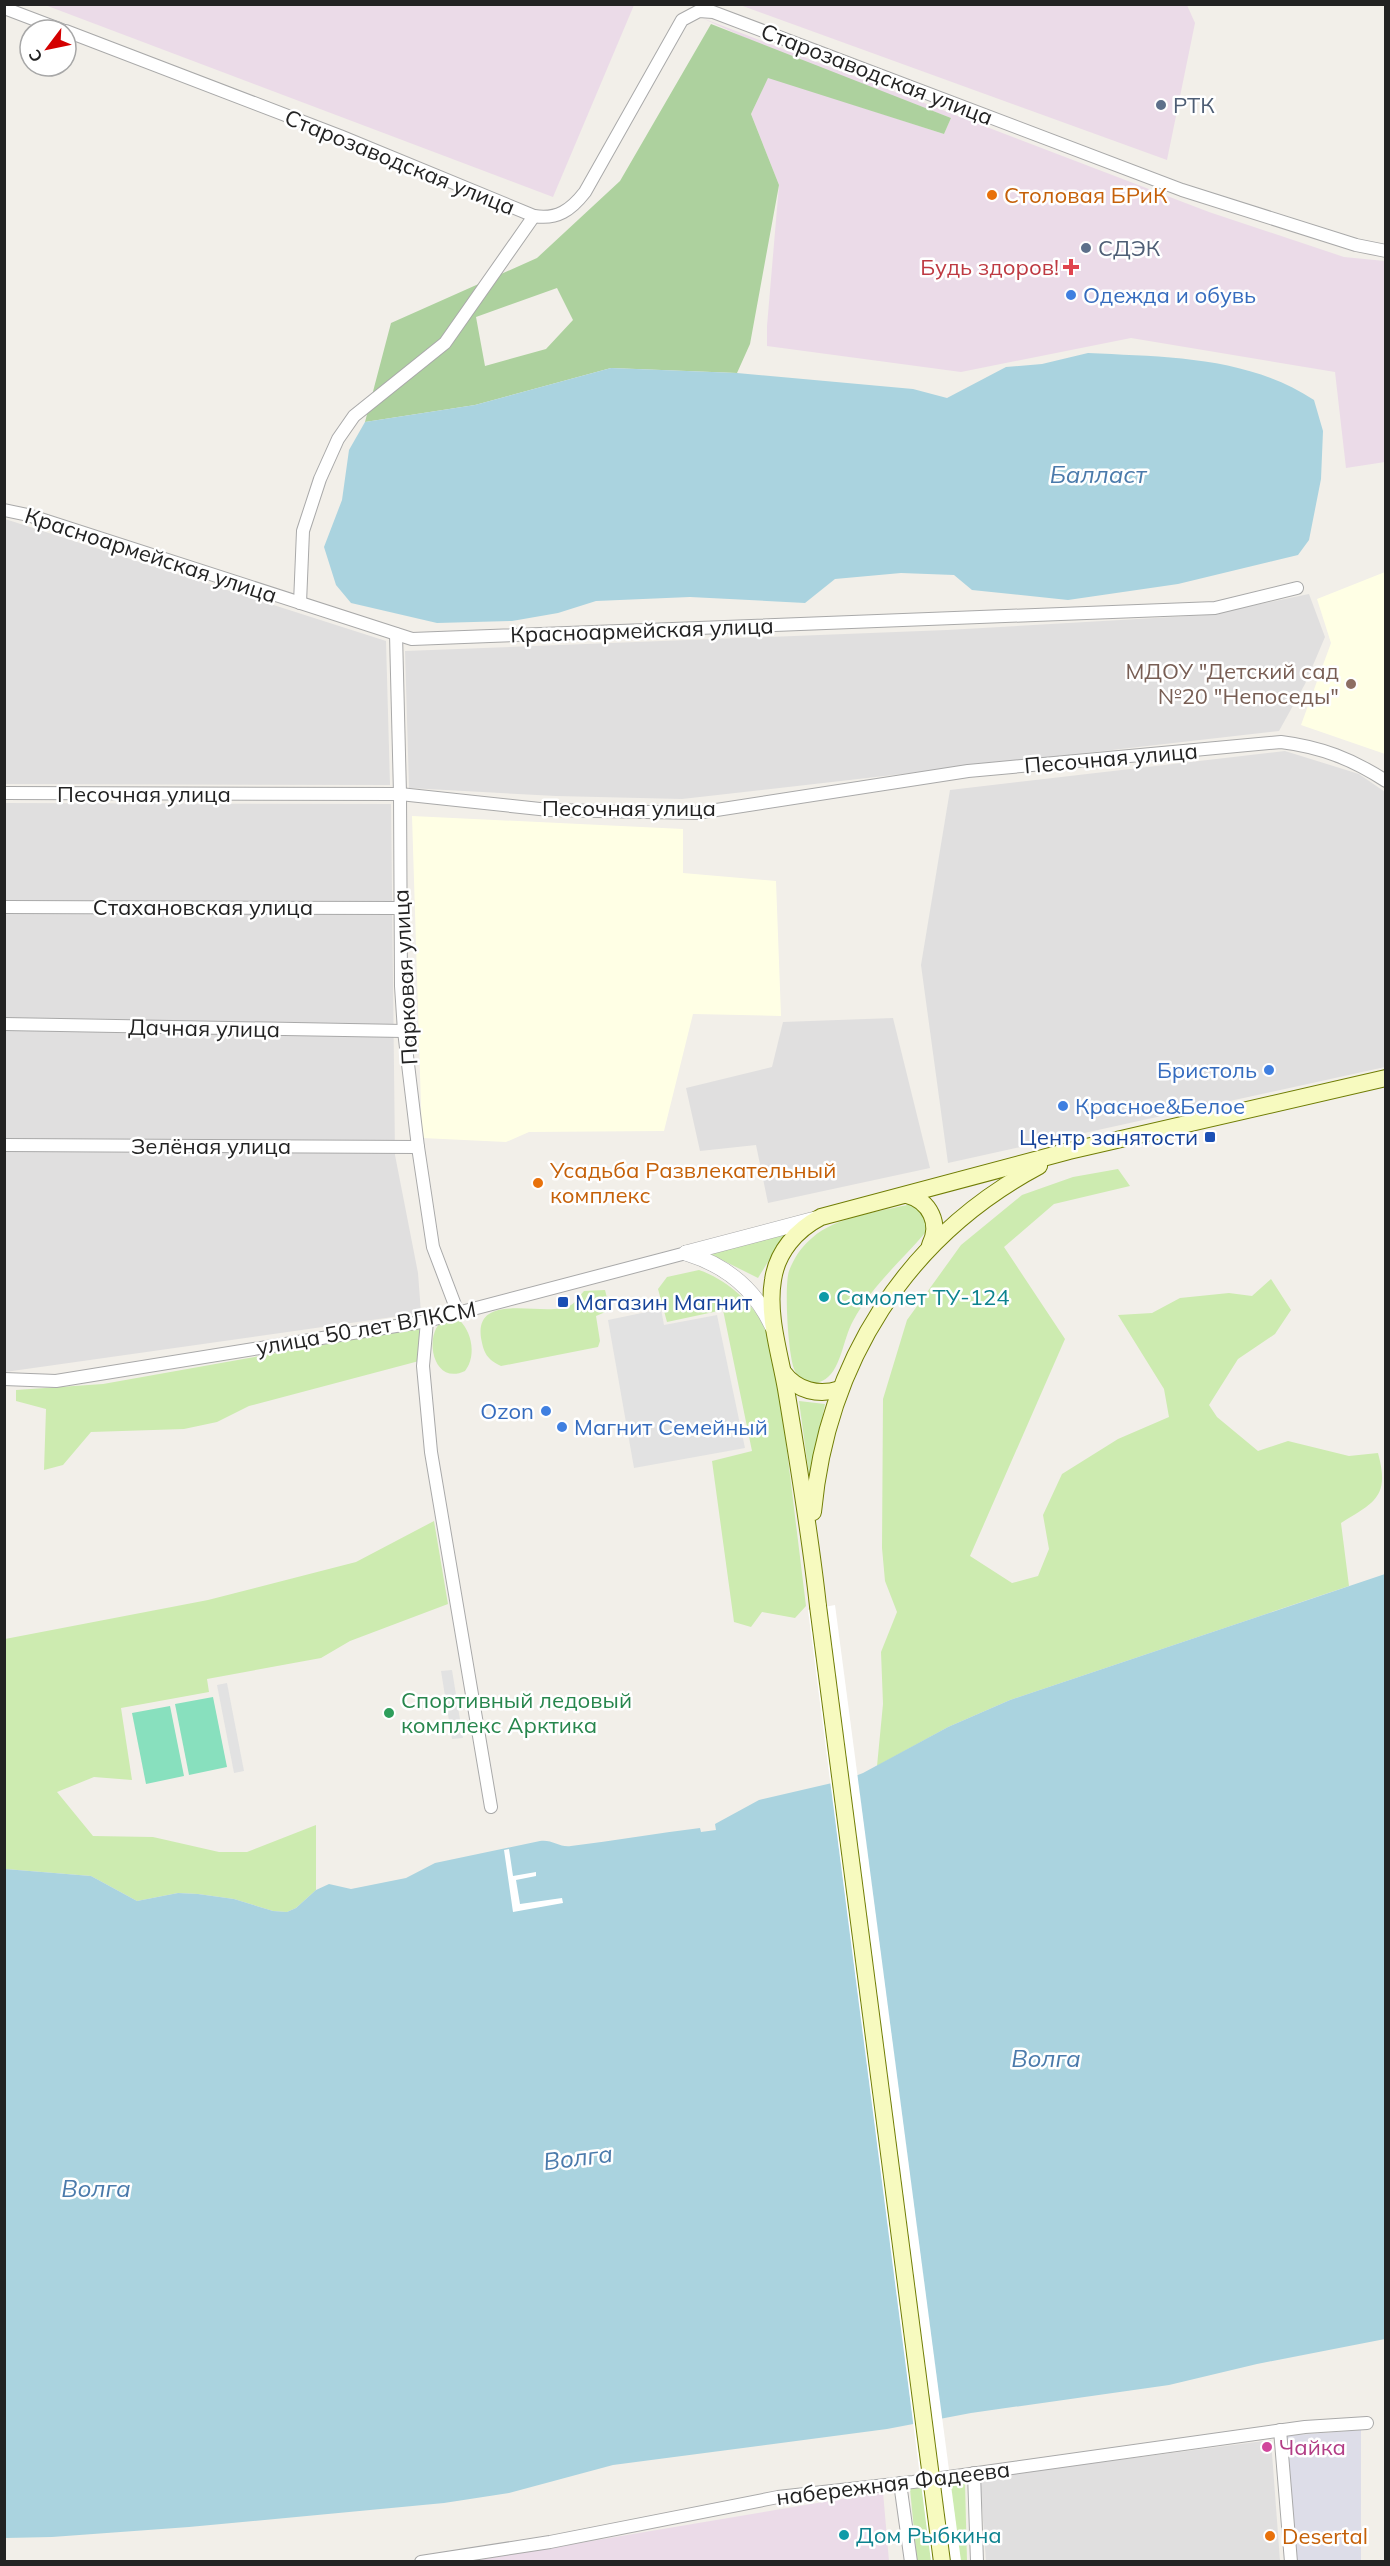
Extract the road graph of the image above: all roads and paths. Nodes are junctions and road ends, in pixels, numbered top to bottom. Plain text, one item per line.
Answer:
1 (4, 8) edge
2 (30, 18) edge
3 (78, 36) edge
4 (534, 216) junction
5 (1386, 251) edge
6 (4, 510) edge
7 (1297, 588) dead end
8 (300, 603) junction
9 (396, 634) junction
10 (1386, 782) edge
11 (4, 793) edge
12 (400, 794) junction
13 (4, 907) edge
14 (401, 908) junction
15 (4, 1024) edge
16 (404, 1031) junction
17 (1386, 1078) edge
18 (4, 1145) edge
19 (418, 1147) junction
20 (1069, 1151) junction
21 (907, 1195) junction
22 (821, 1217) junction
23 (930, 1246) junction
24 (686, 1253) junction
25 (458, 1313) junction
26 (427, 1321) junction
27 (775, 1333) junction
28 (783, 1372) junction
29 (4, 1379) edge
30 (840, 1389) junction
31 (812, 1543) junction
32 (491, 1807) dead end
33 (1367, 2423) dead end
34 (1280, 2430) junction
35 (974, 2473) junction
36 (900, 2483) junction
37 (421, 2562) edge
38 (911, 2562) edge
39 (942, 2562) edge
40 (977, 2562) edge
41 (1291, 2562) edge

1 - 2 street, Старозаводская улица
3 - 4 street, Старозаводская улица
4 - 5 street, Старозаводская улица
4 - 8 street
6 - 8 street, Красноармейская улица
7 - 9 street, Красноармейская улица
8 - 9 street, Красноармейская улица
9 - 12 street, Парковая улица
10 - 12 street, Песочная улица
11 - 12 street, Песочная улица
12 - 14 street, Парковая улица
13 - 14 street, Стахановская улица
14 - 16 street, Парковая улица
15 - 16 street, Дачная улица
16 - 19 street, Парковая улица
17 - 20 main road, улица 50 лет ВЛКСМ
18 - 19 street, Зелёная улица
19 - 25 street, Парковая улица
20 - 21 main road, улица 50 лет ВЛКСМ
20 - 23 main road
21 - 22 main road, улица 50 лет ВЛКСМ
21 - 23 main road
22 - 24 street, улица 50 лет ВЛКСМ
22 - 27 main road
23 - 30 main road
24 - 25 street, улица 50 лет ВЛКСМ
24 - 27 street
25 - 26 street, улица 50 лет ВЛКСМ
26 - 29 street, улица 50 лет ВЛКСМ
26 - 32 street
27 - 28 main road
28 - 30 main road
28 - 31 main road
30 - 31 main road
31 - 39 main road, bridge
33 - 34 street, набережная Фадеева
34 - 35 street, набережная Фадеева
34 - 41 street
35 - 36 street, набережная Фадеева
35 - 40 street
36 - 37 street, набережная Фадеева
36 - 38 street

